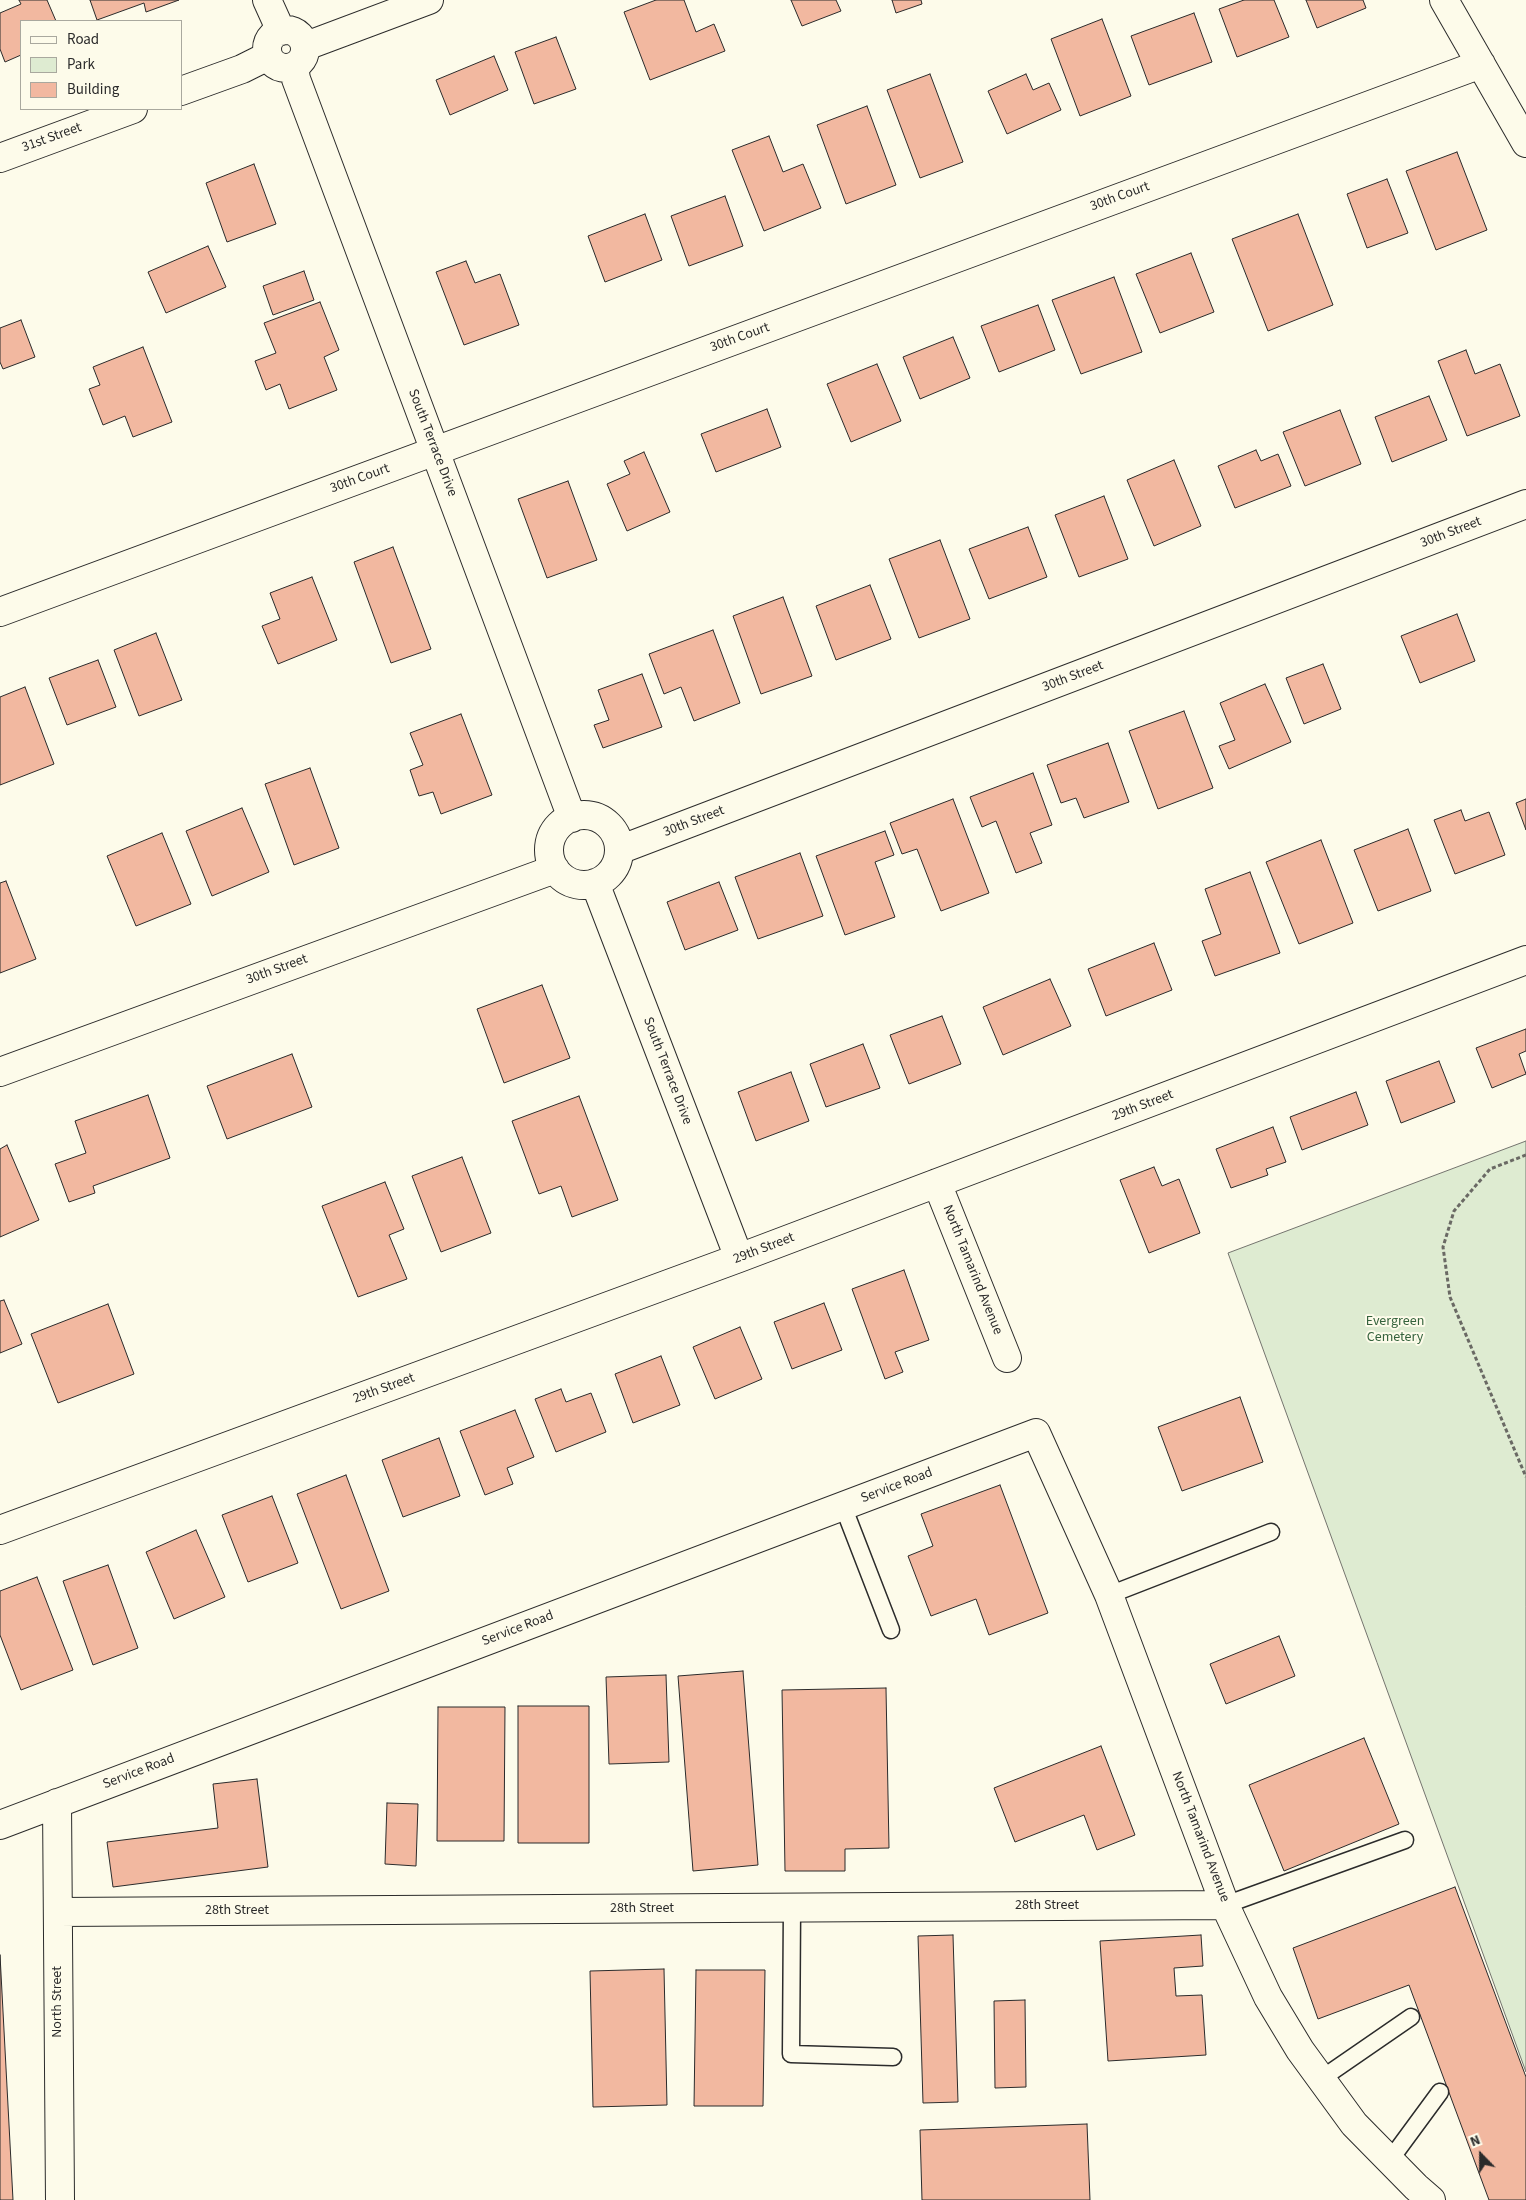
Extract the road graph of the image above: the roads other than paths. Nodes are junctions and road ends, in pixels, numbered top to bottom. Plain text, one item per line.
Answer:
1 (267, 0) edge
2 (429, 0) edge
3 (1444, 0) edge
4 (281, 31) junction
5 (268, 56) junction
6 (300, 56) junction
7 (1481, 64) junction
8 (182, 91) edge
9 (130, 110) edge
10 (1526, 143) edge
11 (0, 158) edge
12 (435, 451) junction
13 (1526, 504) edge
14 (0, 612) edge
15 (572, 818) junction
16 (619, 850) junction
17 (555, 869) junction
18 (595, 883) junction
19 (1526, 960) edge
20 (0, 1072) edge
21 (937, 1184) junction
22 (739, 1258) junction
23 (1007, 1358) dead end
24 (1036, 1433) joint
25 (843, 1506) junction
26 (0, 1530) edge
27 (1272, 1532) dead end
28 (1109, 1595) junction
29 (891, 1630) dead end
30 (57, 1803) junction
31 (0, 1825) edge
32 (1405, 1840) dead end
33 (1225, 1905) junction
34 (792, 1908) junction
35 (58, 1912) junction
36 (1410, 2017) dead end
37 (893, 2057) dead end
38 (1322, 2079) junction
39 (1440, 2092) dead end
40 (1390, 2160) junction
41 (60, 2200) edge
42 (1431, 2200) edge

1 - 4 street
2 - 6 street
3 - 7 street
4 - 5 street
4 - 6 street
5 - 6 street
5 - 8 street
6 - 12 street, South Terrace Drive
7 - 10 street
7 - 12 street, 30th Court
9 - 11 street, 31st Street
12 - 14 street, 30th Court
12 - 15 street, South Terrace Drive
13 - 16 street, 30th Street
15 - 16 street
15 - 17 street
16 - 18 street
17 - 18 street
17 - 20 street, 30th Street
18 - 22 street, South Terrace Drive
19 - 21 street, 29th Street
21 - 22 street, 29th Street
21 - 23 street, North Tamarind Avenue
22 - 26 street, 29th Street
24 - 25 street, Service Road
24 - 28 street, North Tamarind Avenue
25 - 29 lane
25 - 30 street, Service Road
27 - 28 lane
28 - 33 street, North Tamarind Avenue
30 - 31 street, Service Road
30 - 35 street, North Street
32 - 33 lane
33 - 34 street, 28th Street
33 - 38 street, North Tamarind Avenue
34 - 35 street, 28th Street
34 - 37 lane
35 - 41 street, North Street
36 - 38 lane
38 - 40 street, North Tamarind Avenue
39 - 40 lane
40 - 42 street, North Tamarind Avenue

